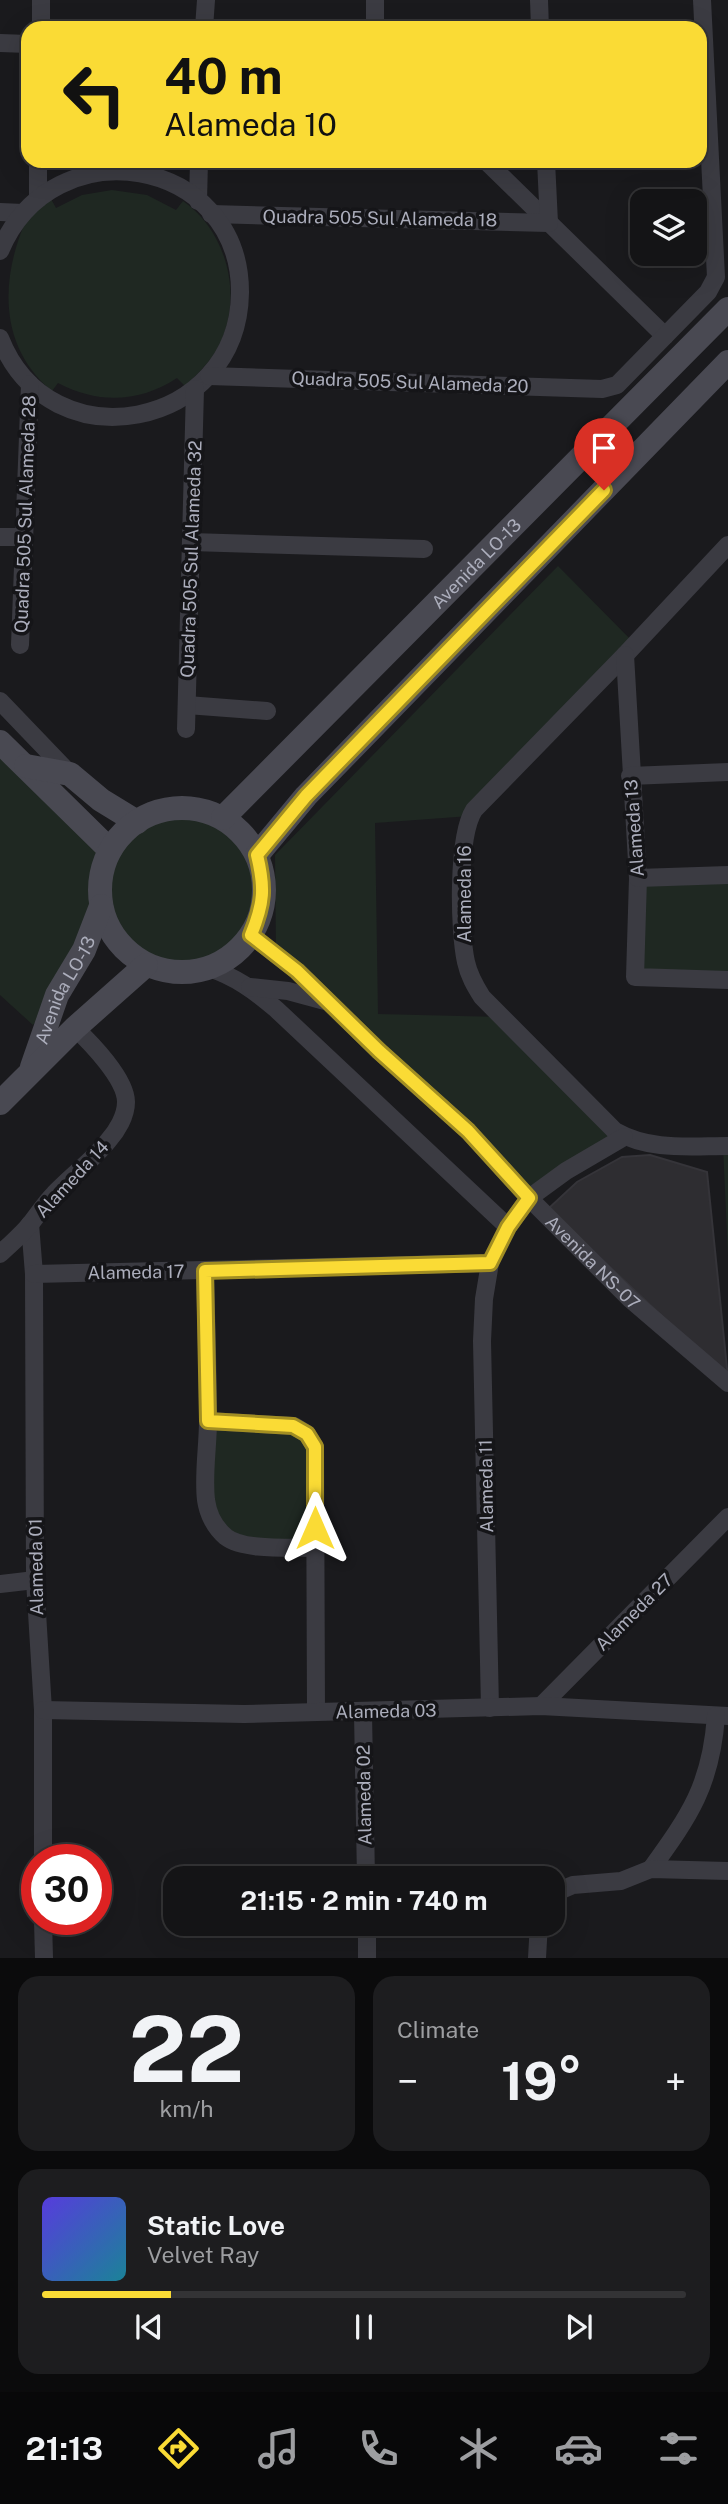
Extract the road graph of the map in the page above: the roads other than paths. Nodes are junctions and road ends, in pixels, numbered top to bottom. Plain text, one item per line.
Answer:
1 (41, 0) edge
2 (206, 0) edge
3 (375, 0) edge
4 (538, 0) edge
5 (702, 0) edge
6 (41, 21) edge
7 (204, 21) edge
8 (375, 21) edge
9 (540, 21) edge
10 (703, 21) edge
11 (0, 43) edge
12 (21, 44) edge
13 (707, 97) edge
14 (38, 168) edge
15 (42, 168) edge
16 (194, 168) edge
17 (199, 168) edge
18 (493, 168) edge
19 (546, 168) edge
20 (65, 182) junction
21 (170, 183) junction
22 (38, 199) junction
23 (198, 201) junction
24 (0, 212) edge
25 (23, 212) junction
26 (211, 214) junction
27 (245, 215) junction
28 (549, 223) junction
29 (225, 235) junction
30 (2, 236) edge
31 (728, 309) edge
32 (665, 336) junction
33 (2, 351) edge
34 (223, 355) junction
35 (728, 362) edge
36 (0, 372) edge
37 (209, 376) junction
38 (251, 377) junction
39 (25, 379) junction
40 (195, 389) junction
41 (51, 400) junction
42 (169, 406) junction
43 (29, 425) junction
44 (194, 428) junction
45 (0, 537) edge
46 (24, 537) junction
47 (191, 542) junction
48 (728, 545) edge
49 (424, 549) dead end
50 (20, 645) dead end
51 (625, 655) junction
52 (0, 701) edge
53 (187, 705) junction
54 (267, 711) dead end
55 (186, 729) dead end
56 (0, 742) edge
57 (26, 766) junction
58 (728, 772) edge
59 (69, 774) junction
60 (630, 776) junction
61 (223, 818) junction
62 (136, 822) junction
63 (110, 850) junction
64 (257, 855) junction
65 (728, 875) edge
66 (638, 878) junction
67 (101, 906) junction
68 (251, 935) junction
69 (146, 965) junction
70 (209, 968) junction
71 (728, 981) edge
72 (250, 987) junction
73 (328, 1002) junction
74 (75, 1028) junction
75 (29, 1074) junction
76 (0, 1103) edge
77 (624, 1137) junction
78 (728, 1146) edge
79 (529, 1198) junction
80 (30, 1224) junction
81 (508, 1227) junction
82 (0, 1254) edge
83 (490, 1263) junction
84 (205, 1271) junction
85 (34, 1274) junction
86 (728, 1383) edge
87 (208, 1421) junction
88 (728, 1517) edge
89 (315, 1548) junction
90 (35, 1580) junction
91 (0, 1584) edge
92 (541, 1706) junction
93 (490, 1708) junction
94 (43, 1710) junction
95 (316, 1712) junction
96 (363, 1713) junction
97 (722, 1716) edge
98 (43, 1844) edge
99 (366, 1866) edge
100 (651, 1869) junction
101 (728, 1871) edge
102 (565, 1888) edge
103 (43, 1935) edge
104 (367, 1936) edge
105 (44, 1958) edge
106 (368, 1958) edge

1 - 6 street
2 - 7 street
3 - 8 street
4 - 9 street
5 - 10 street
11 - 12 street
13 - 32 street
14 - 22 street
15 - 20 street
16 - 21 street
17 - 23 street
18 - 28 street
19 - 28 street
20 - 21 street
20 - 22 street
21 - 23 street
22 - 25 street
23 - 26 street
24 - 25 street
25 - 30 street
26 - 27 street, Quadra 505 Sul Alameda 18
26 - 29 street
27 - 28 street, Quadra 505 Sul Alameda 18
27 - 29 street
28 - 32 street
29 - 34 street
31 - 61 street, Avenida LO-13
32 - 38 street, Quadra 505 Sul Alameda 20
33 - 39 street
34 - 37 street
34 - 38 street
35 - 64 street
36 - 39 street
37 - 38 street, Quadra 505 Sul Alameda 20
37 - 40 street
39 - 41 street
39 - 43 street, Quadra 505 Sul Alameda 28
40 - 42 street
40 - 44 street, Quadra 505 Sul Alameda 32
41 - 42 street
41 - 43 street
42 - 44 street
43 - 46 street, Quadra 505 Sul Alameda 28
44 - 47 street, Quadra 505 Sul Alameda 32
45 - 46 street
46 - 50 street, Quadra 505 Sul Alameda 28
47 - 49 street
47 - 53 street, Quadra 505 Sul Alameda 32
48 - 51 street, Alameda 16
51 - 60 street, Alameda 13
51 - 77 street, Alameda 16
52 - 59 street
53 - 54 street
53 - 55 street, Quadra 505 Sul Alameda 32
56 - 57 street
57 - 59 street
57 - 63 street
58 - 60 street
59 - 62 street
60 - 66 street, Alameda 13
61 - 62 street
61 - 64 street
62 - 63 street
63 - 67 street
64 - 68 street
65 - 66 street
66 - 71 street, Alameda 13
67 - 69 street
67 - 75 street, Avenida LO-13
68 - 70 street
68 - 73 street, Avenida NS-07
69 - 70 street
69 - 74 street, Avenida LO-13
70 - 72 street
72 - 73 street
72 - 81 street
73 - 79 street, Avenida NS-07
74 - 75 street, Avenida LO-13
74 - 80 street, Alameda 14
75 - 76 street, Avenida LO-13
77 - 78 street, Alameda 16
77 - 79 street, Alameda 11
79 - 81 street, Alameda 11
79 - 86 street, Avenida NS-07
80 - 82 street
80 - 85 street, Alameda 01
81 - 83 street, Alameda 11
83 - 84 street, Alameda 17
83 - 93 street, Alameda 11
84 - 85 street, Alameda 17
84 - 87 street
85 - 90 street, Alameda 01
87 - 89 street
87 - 89 street
88 - 92 street, Alameda 27
89 - 95 street
90 - 91 street
90 - 94 street, Alameda 01
92 - 93 street, Alameda 03
92 - 97 street, Alameda 03
93 - 96 street, Alameda 03
94 - 95 street, Alameda 03
94 - 98 street, Alameda 01
95 - 96 street, Alameda 03
96 - 99 street, Alameda 02
97 - 100 street
100 - 101 street
100 - 102 street
103 - 105 street
104 - 106 street

